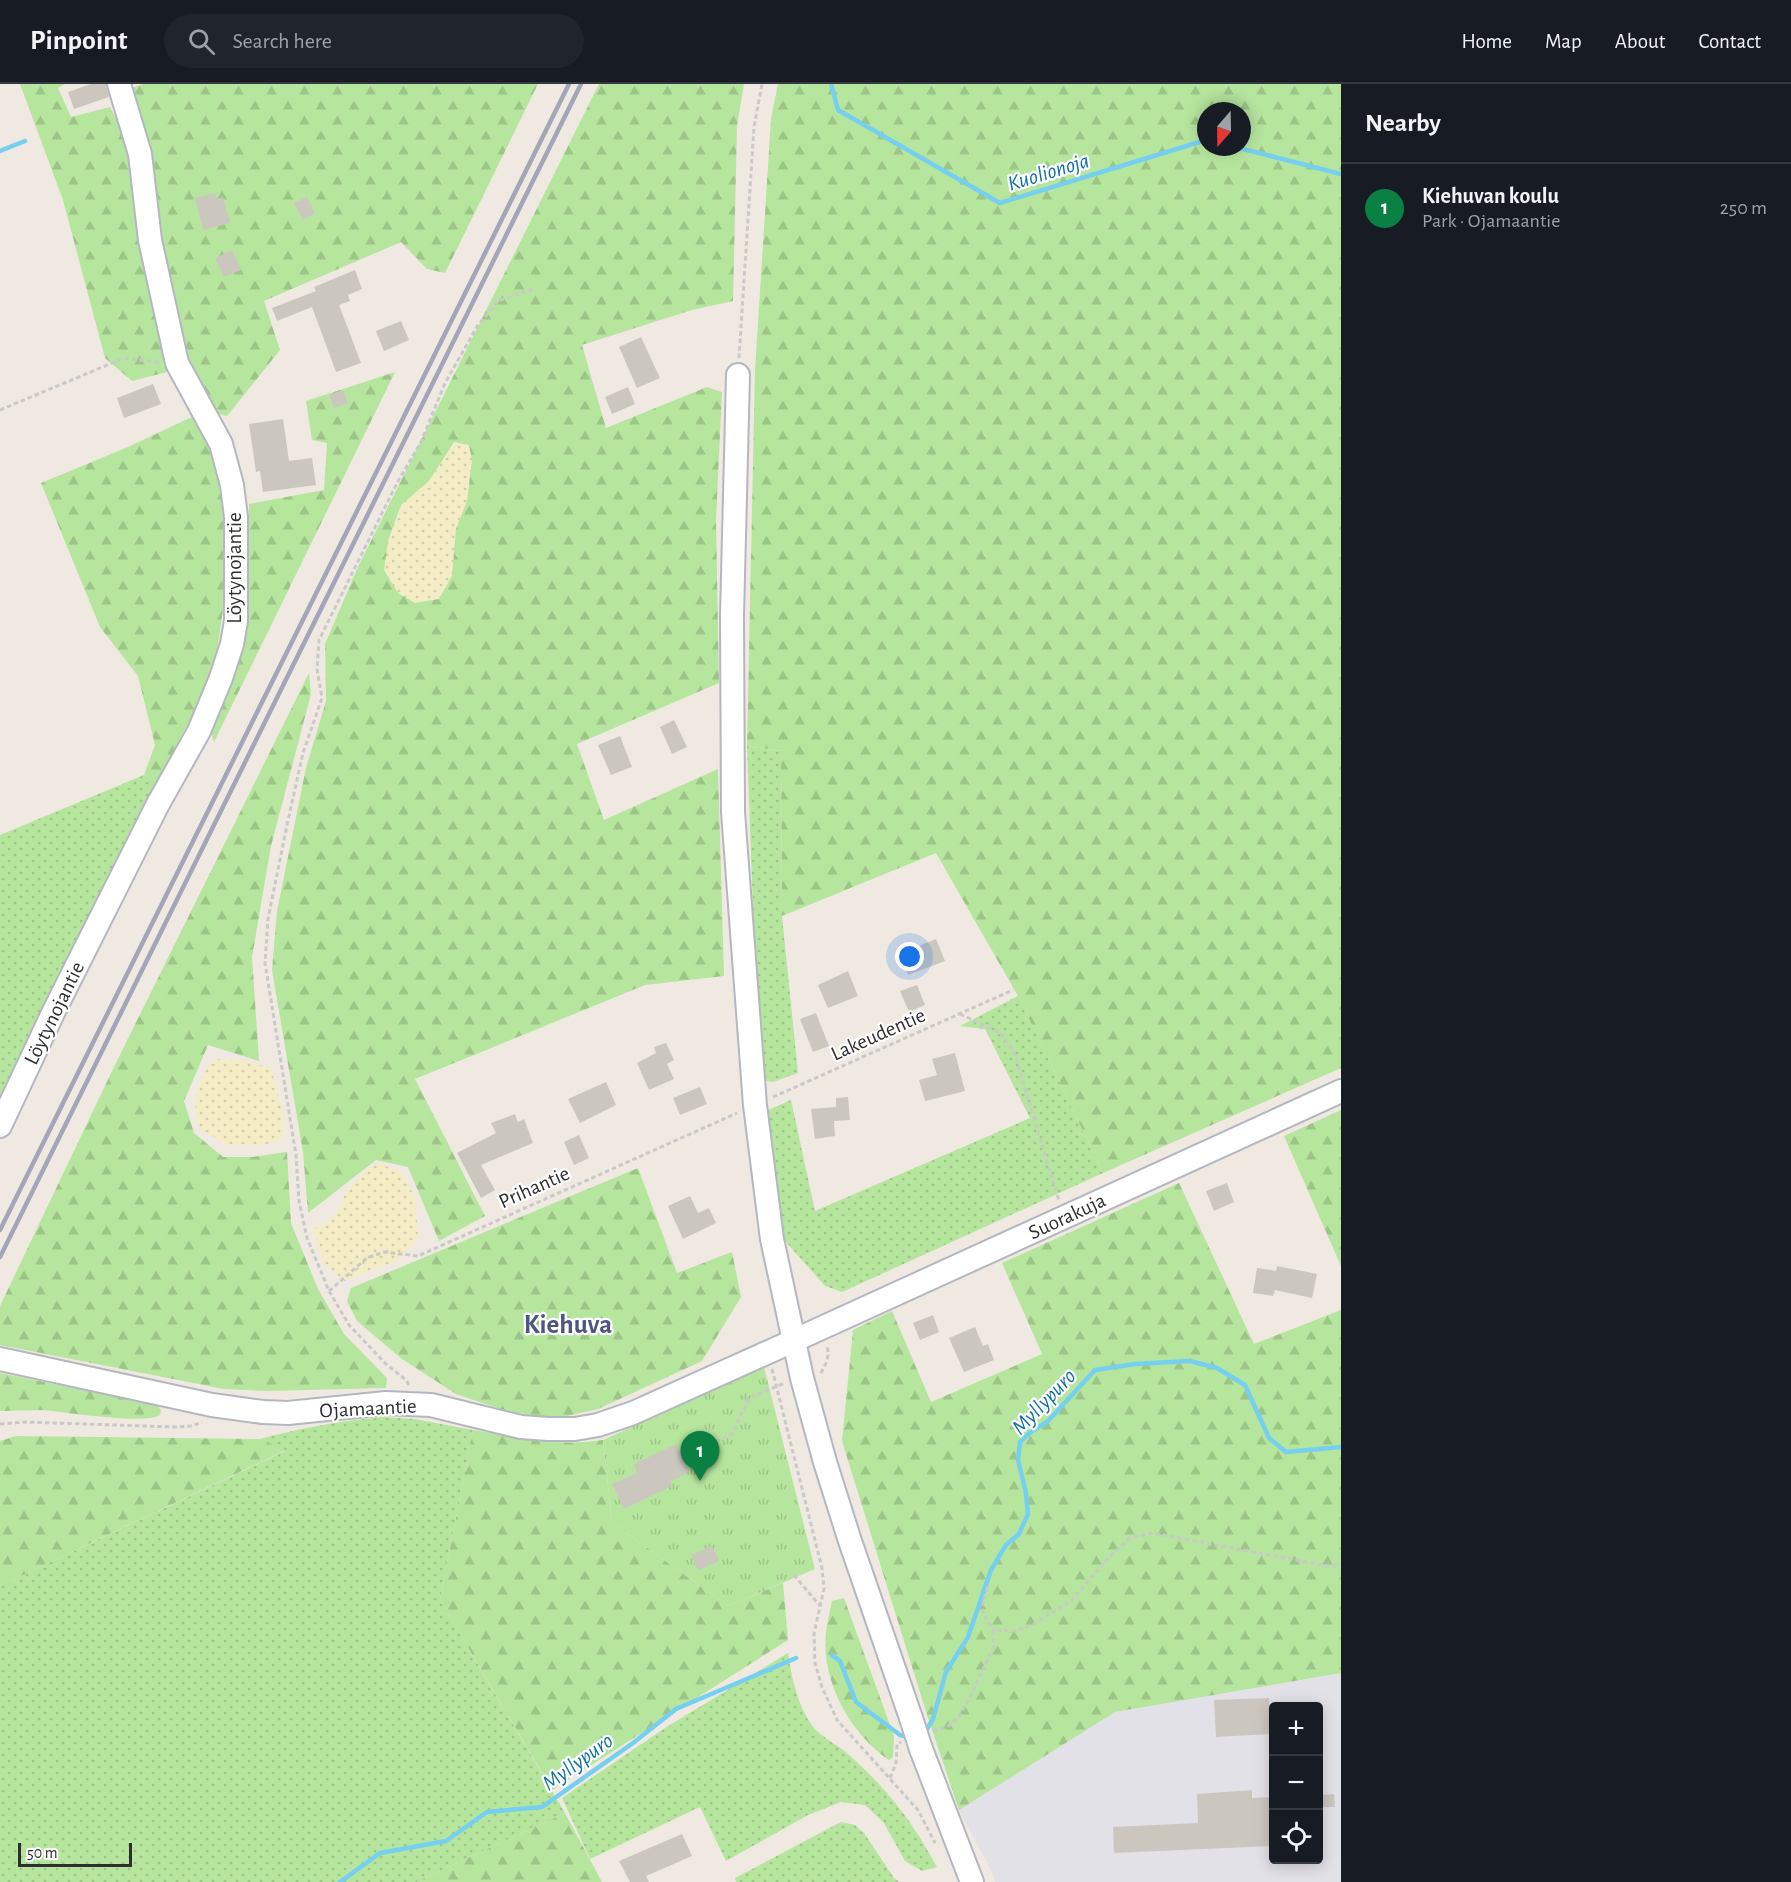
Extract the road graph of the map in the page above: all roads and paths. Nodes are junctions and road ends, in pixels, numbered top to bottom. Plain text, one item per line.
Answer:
1 (119, 84) edge
2 (762, 84) edge
3 (533, 290) dead end
4 (177, 363) junction
5 (738, 375) joint
6 (0, 410) edge
7 (1013, 990) dead end
8 (960, 1014) junction
9 (1341, 1090) edge
10 (755, 1105) junction
11 (0, 1126) edge
12 (1064, 1217) junction
13 (329, 1290) junction
14 (823, 1327) junction
15 (793, 1341) junction
16 (768, 1352) junction
17 (0, 1359) edge
18 (802, 1378) junction
19 (776, 1386) junction
20 (212, 1405) junction
21 (421, 1405) junction
22 (0, 1424) edge
23 (688, 1453) dead end
24 (1341, 1564) edge
25 (794, 1575) dead end
26 (988, 1587) dead end
27 (820, 1606) junction
28 (994, 1630) junction
29 (916, 1736) junction
30 (890, 1778) junction
31 (939, 1851) dead end
32 (972, 1882) edge

1 - 4 street, Löytynojantie
2 - 5 path
3 - 13 path
4 - 6 path
4 - 11 street, Löytynojantie
5 - 10 street
7 - 8 path, Lakeudentie
8 - 10 path, Lakeudentie
8 - 12 path
9 - 12 street, Suorakuja
10 - 13 path, Prihantie
10 - 15 street
12 - 14 street, Suorakuja
13 - 21 path
14 - 15 street, Suorakuja
14 - 18 path
15 - 16 street, Ojamaantie
15 - 18 street
16 - 19 path
16 - 21 street, Ojamaantie
17 - 20 street, Ojamaantie
18 - 29 street
19 - 23 path
19 - 27 path
20 - 21 street, Ojamaantie
20 - 22 path
24 - 28 path
25 - 27 path
26 - 28 path
27 - 30 path
28 - 29 path
29 - 30 path
29 - 32 street
30 - 31 path

